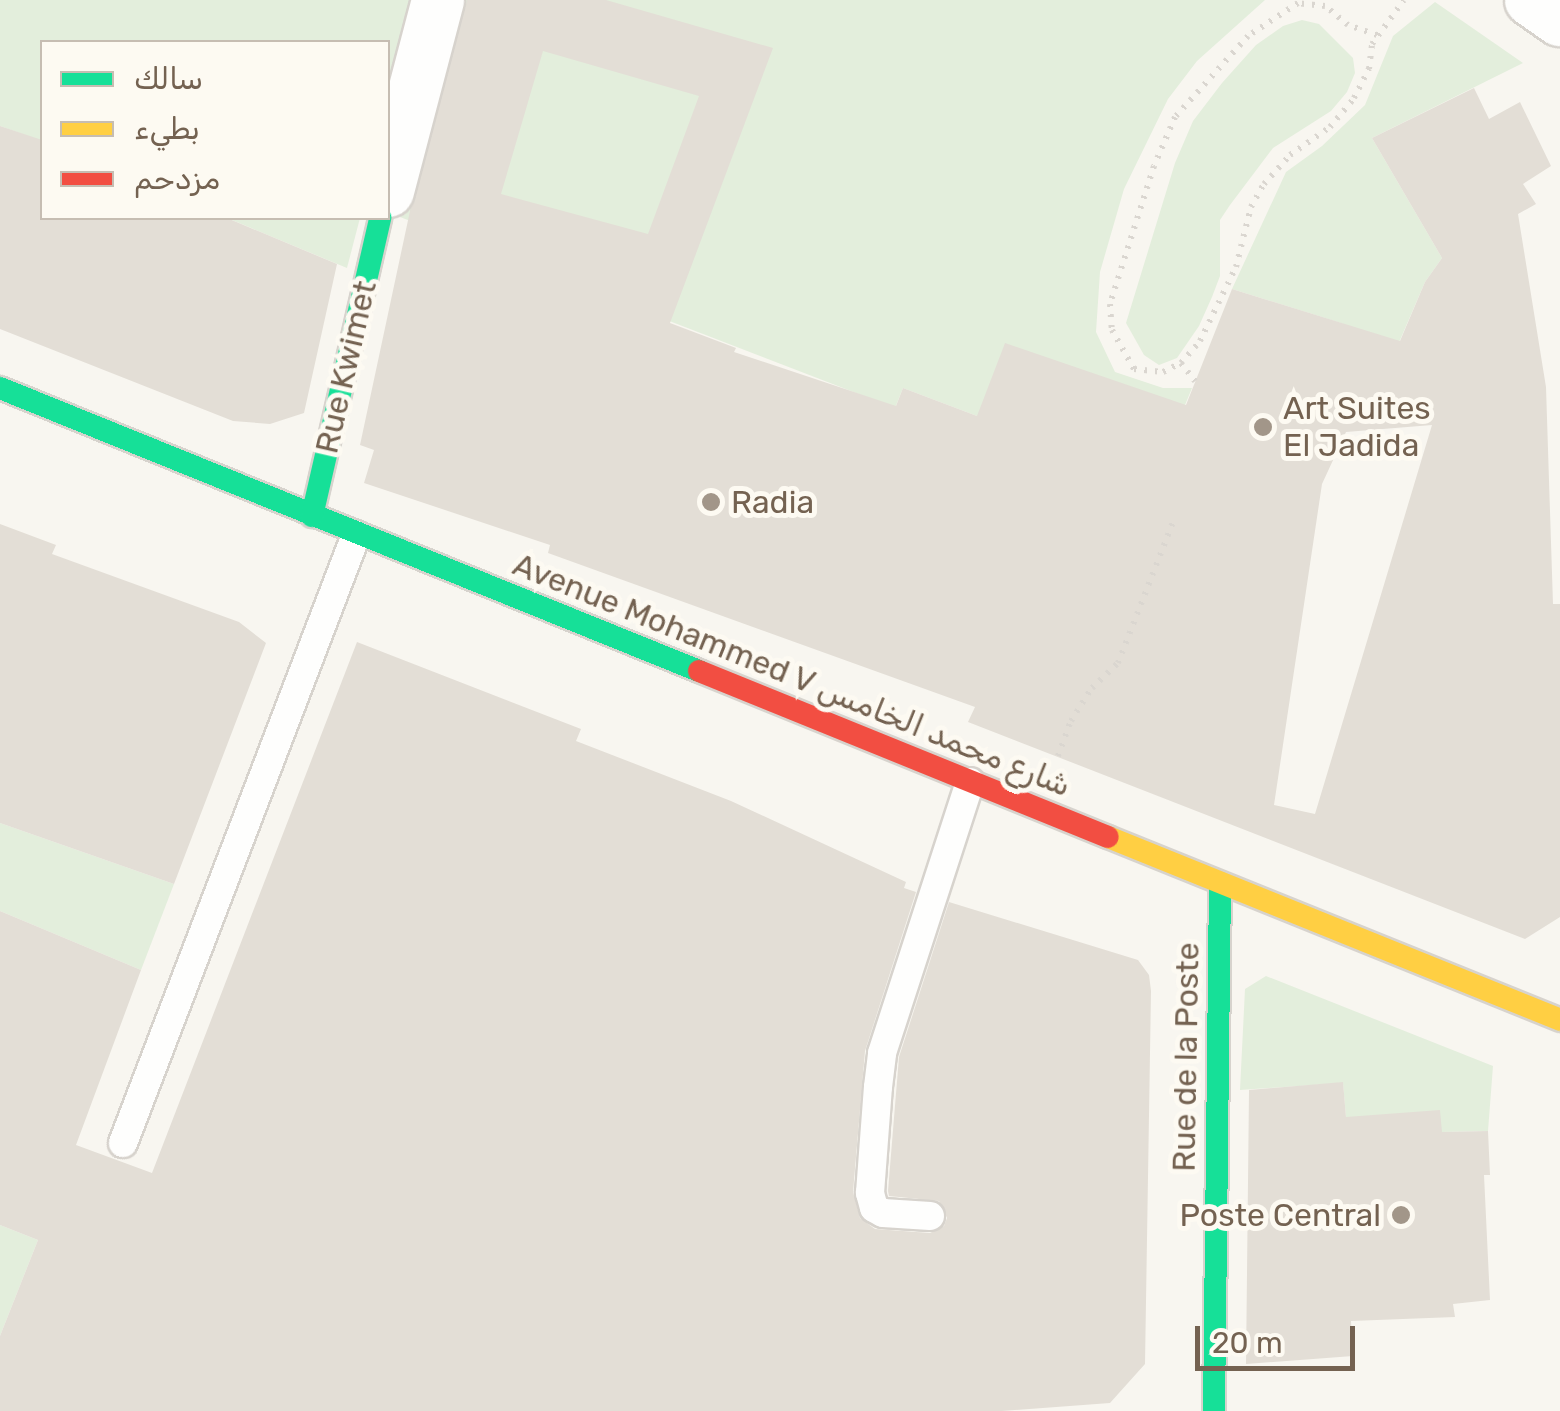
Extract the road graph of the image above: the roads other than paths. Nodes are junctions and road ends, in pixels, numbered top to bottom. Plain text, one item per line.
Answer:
1 (438, 0) edge
2 (1530, 0) edge
3 (1560, 20) edge
4 (390, 183) edge
5 (380, 220) edge
6 (0, 388) edge
7 (312, 516) junction
8 (356, 535) junction
9 (970, 782) junction
10 (1220, 883) junction
11 (1560, 1020) edge
12 (123, 1143) dead end
13 (930, 1216) dead end
14 (1214, 1411) edge

1 - 4 street
2 - 3 street
5 - 7 street, Rue Kwimet
6 - 7 street, Avenue Mohammed V شارع محمد الخامس
7 - 8 street, Avenue Mohammed V شارع محمد الخامس
8 - 9 street, Avenue Mohammed V شارع محمد الخامس
8 - 12 lane
9 - 10 street, Avenue Mohammed V شارع محمد الخامس
9 - 13 lane
10 - 11 street, Avenue Mohammed V شارع محمد الخامس
10 - 14 street, Rue de la Poste

